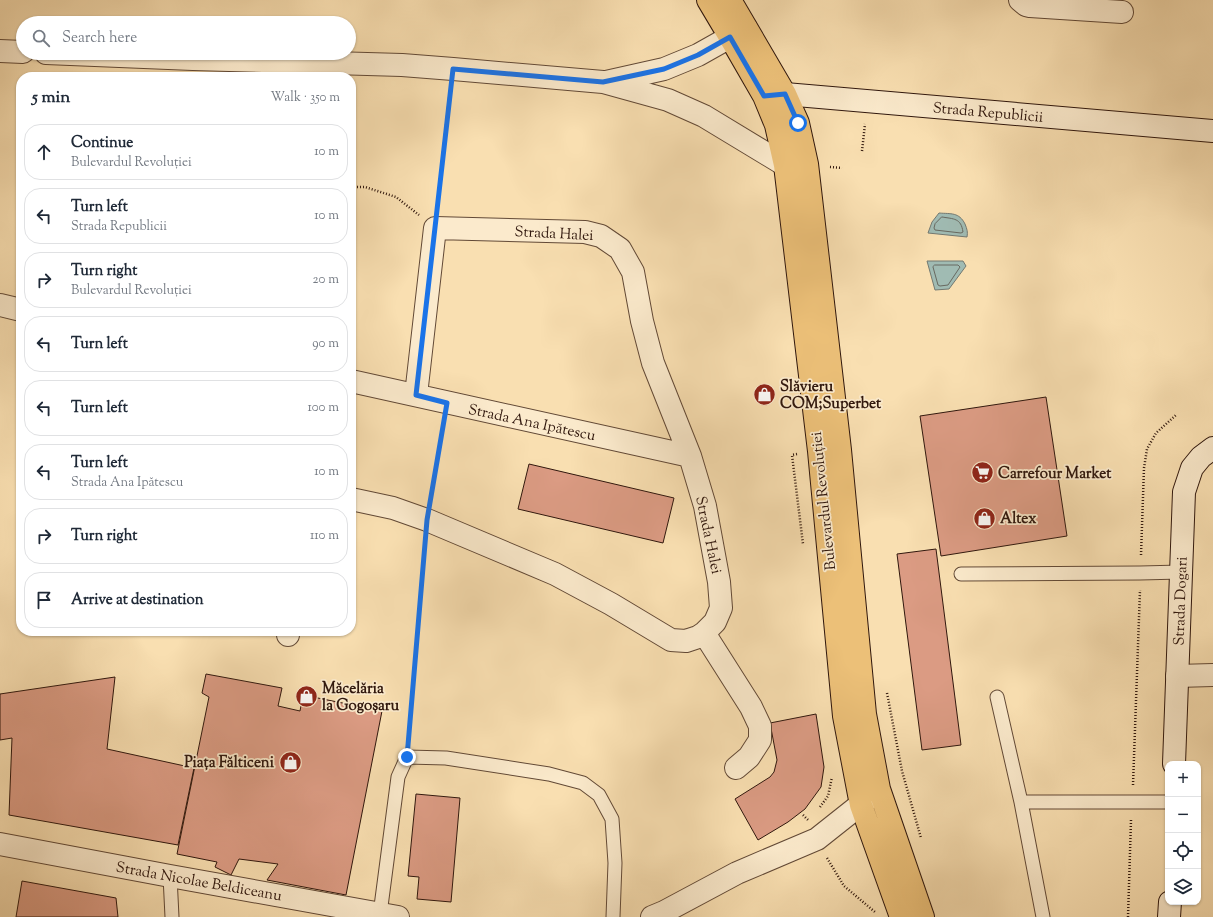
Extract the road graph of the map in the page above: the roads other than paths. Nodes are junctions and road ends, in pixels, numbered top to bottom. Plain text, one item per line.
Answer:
1 (708, 0) edge
2 (730, 0) edge
3 (1020, 0) edge
4 (1122, 12) dead end
5 (739, 32) junction
6 (0, 51) edge
7 (16, 52) edge
8 (223, 60) edge
9 (603, 82) junction
10 (785, 94) junction
11 (764, 96) junction
12 (1213, 131) edge
13 (807, 164) junction
14 (785, 165) junction
15 (0, 305) edge
16 (16, 309) edge
17 (356, 383) edge
18 (416, 395) junction
19 (1213, 448) edge
20 (690, 456) junction
21 (356, 500) edge
22 (1181, 572) junction
23 (961, 574) dead end
24 (704, 633) junction
25 (1213, 675) edge
26 (1177, 676) junction
27 (997, 697) dead end
28 (1174, 761) edge
29 (736, 768) dead end
30 (879, 789) junction
31 (1022, 802) junction
32 (1165, 802) edge
33 (861, 805) junction
34 (0, 844) edge
35 (170, 876) junction
36 (1170, 905) edge
37 (389, 915) edge
38 (172, 917) edge
39 (613, 917) edge
40 (652, 917) edge
41 (901, 917) edge
42 (923, 917) edge
43 (1043, 917) edge
44 (1169, 917) edge

1 - 5 main road, Bulevardul Revoluției
2 - 5 main road, Bulevardul Revoluției
3 - 4 street
5 - 9 street
5 - 10 main road, Bulevardul Revoluției
5 - 11 main road, Bulevardul Revoluției
6 - 7 street
8 - 9 street
9 - 14 street
10 - 11 street, Strada Republicii
10 - 12 street, Strada Republicii
10 - 13 main road, Bulevardul Revoluției
11 - 14 main road, Bulevardul Revoluției
13 - 14 street
13 - 30 main road, Bulevardul Revoluției
14 - 33 main road, Bulevardul Revoluției
15 - 16 street
17 - 18 street, Strada Ana Ipătescu
18 - 20 street, Strada Ana Ipătescu
18 - 20 street, Strada Halei
19 - 22 street, Strada Dogari
20 - 24 street, Strada Halei
21 - 24 street, Strada Halei
22 - 23 lane
22 - 26 street, Strada Dogari
24 - 29 street
25 - 26 street
26 - 28 street, Strada Dogari
27 - 31 lane
30 - 33 street
30 - 42 main road, Bulevardul Revoluției
31 - 32 lane
31 - 43 lane
33 - 40 street
33 - 41 main road, Bulevardul Revoluției
34 - 35 street, Strada Nicolae Beldiceanu
35 - 37 street, Strada Nicolae Beldiceanu
35 - 38 lane
36 - 44 street
37 - 39 lane

